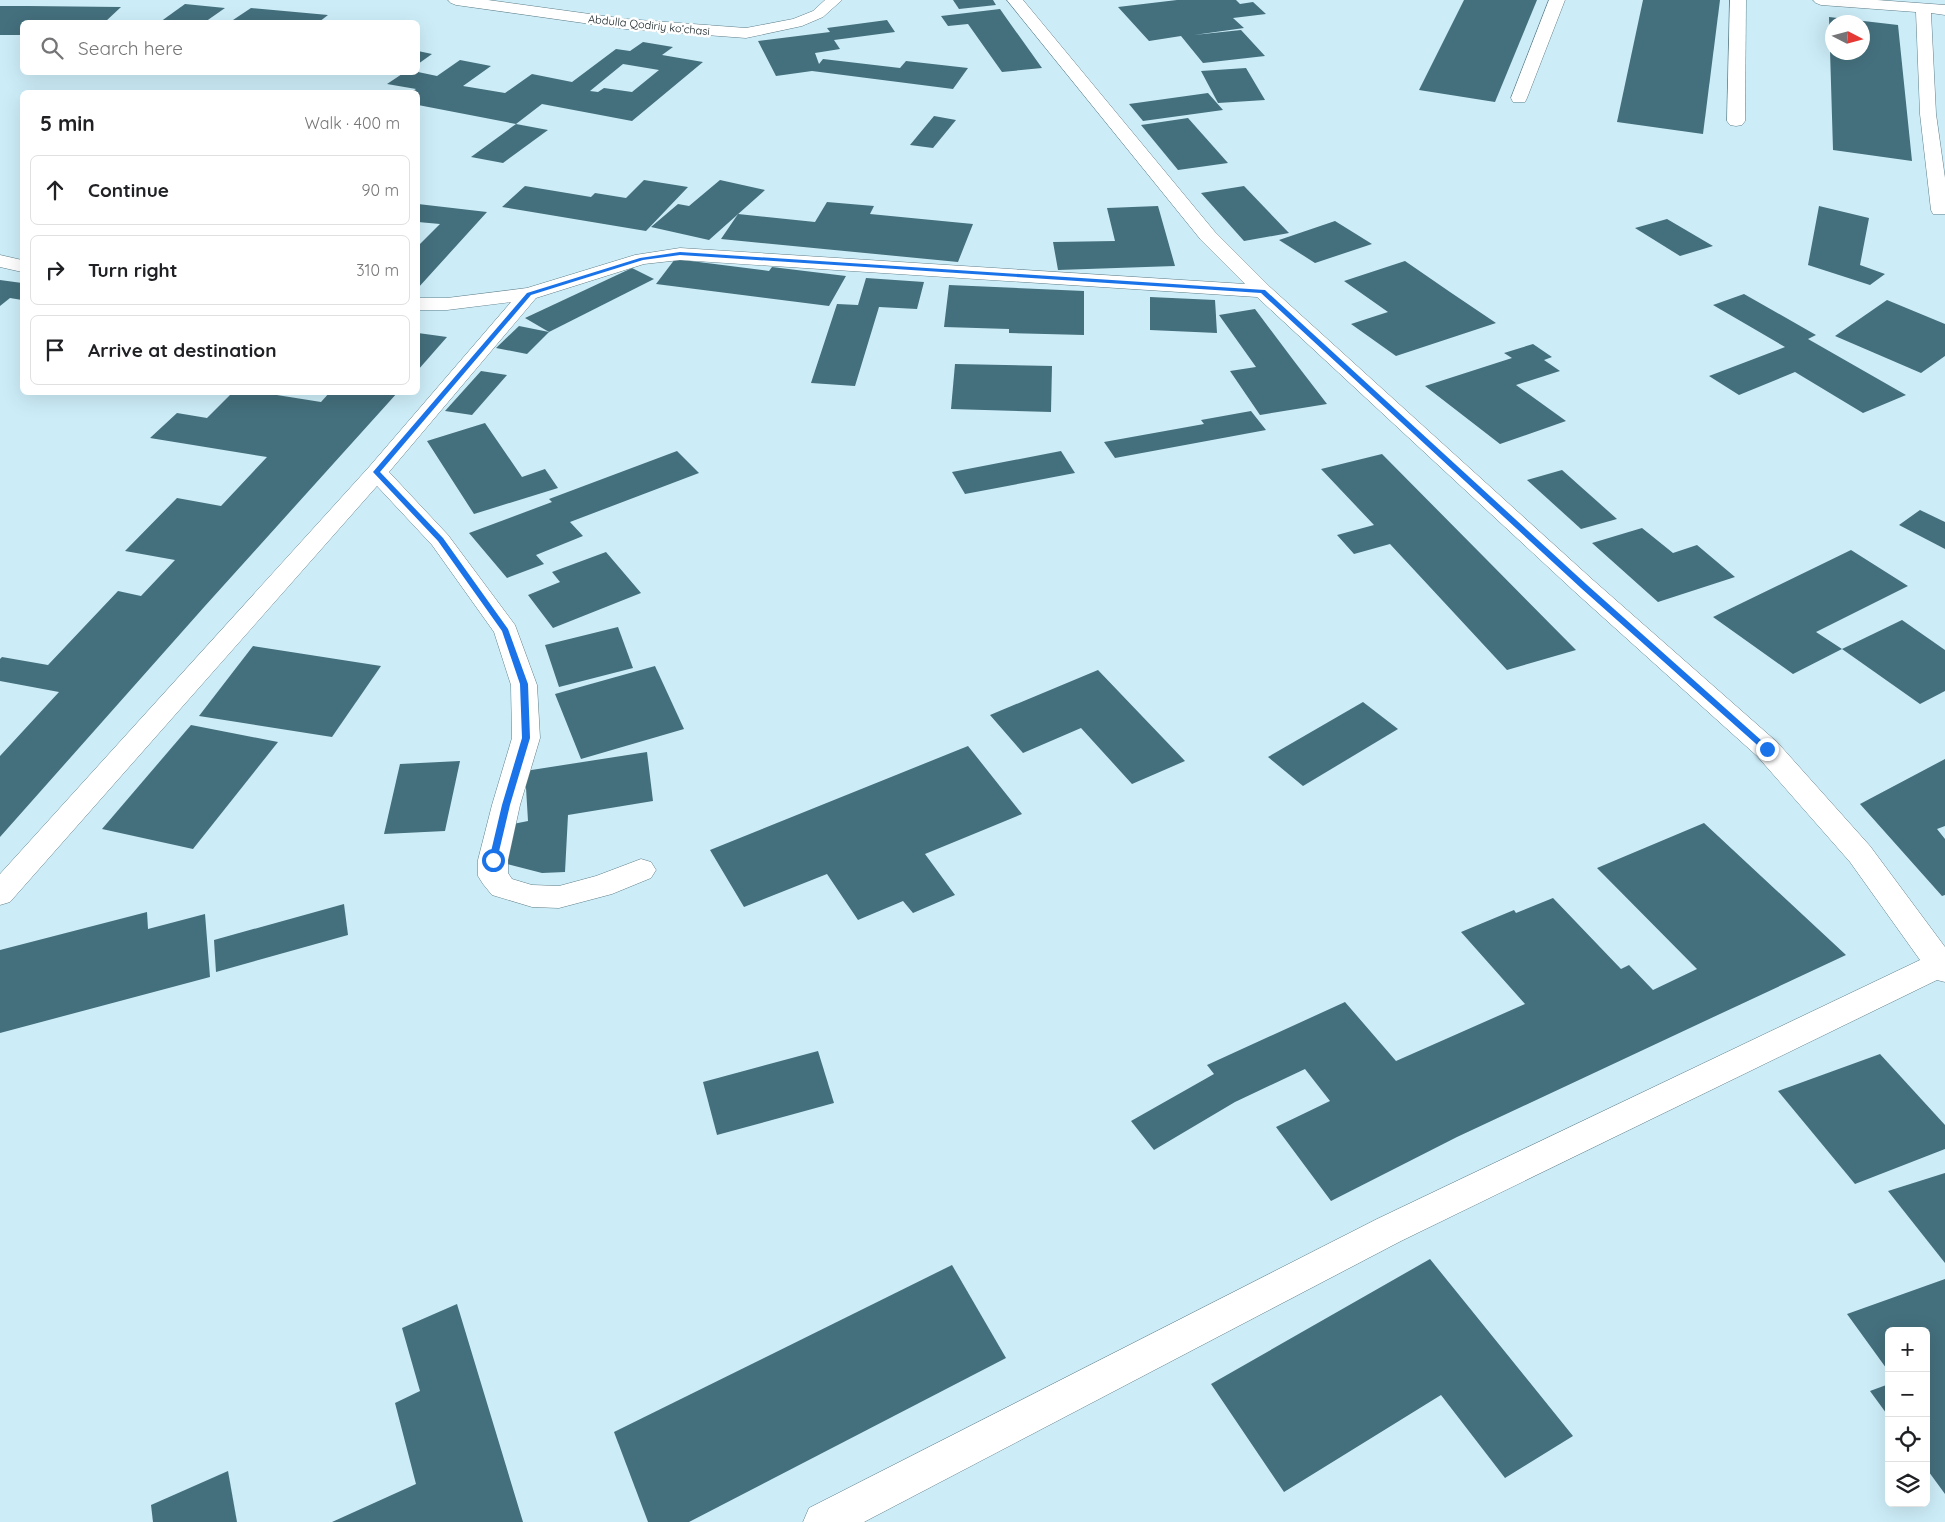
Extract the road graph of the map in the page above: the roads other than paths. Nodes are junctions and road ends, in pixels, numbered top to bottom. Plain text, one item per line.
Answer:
1 (456, 0) edge
2 (834, 0) edge
3 (1015, 0) edge
4 (1557, 0) edge
5 (1738, 0) edge
6 (1821, 0) edge
7 (1923, 9) junction
8 (1945, 10) edge
9 (1519, 98) dead end
10 (1936, 115) edge
11 (1736, 121) dead end
12 (1940, 210) dead end
13 (0, 262) edge
14 (20, 266) edge
15 (1263, 291) junction
16 (529, 294) junction
17 (420, 304) edge
18 (377, 472) junction
19 (642, 870) dead end
20 (0, 894) edge
21 (1942, 967) edge
22 (823, 1522) edge

1 - 2 street, Abdulla Qodiriy koʻchasi
3 - 15 street
4 - 9 street
5 - 11 street
6 - 7 street
7 - 8 street
7 - 10 street
10 - 12 street
13 - 14 street
15 - 16 street
15 - 21 street
16 - 17 street
16 - 18 street
18 - 19 street
18 - 20 street
21 - 22 street

